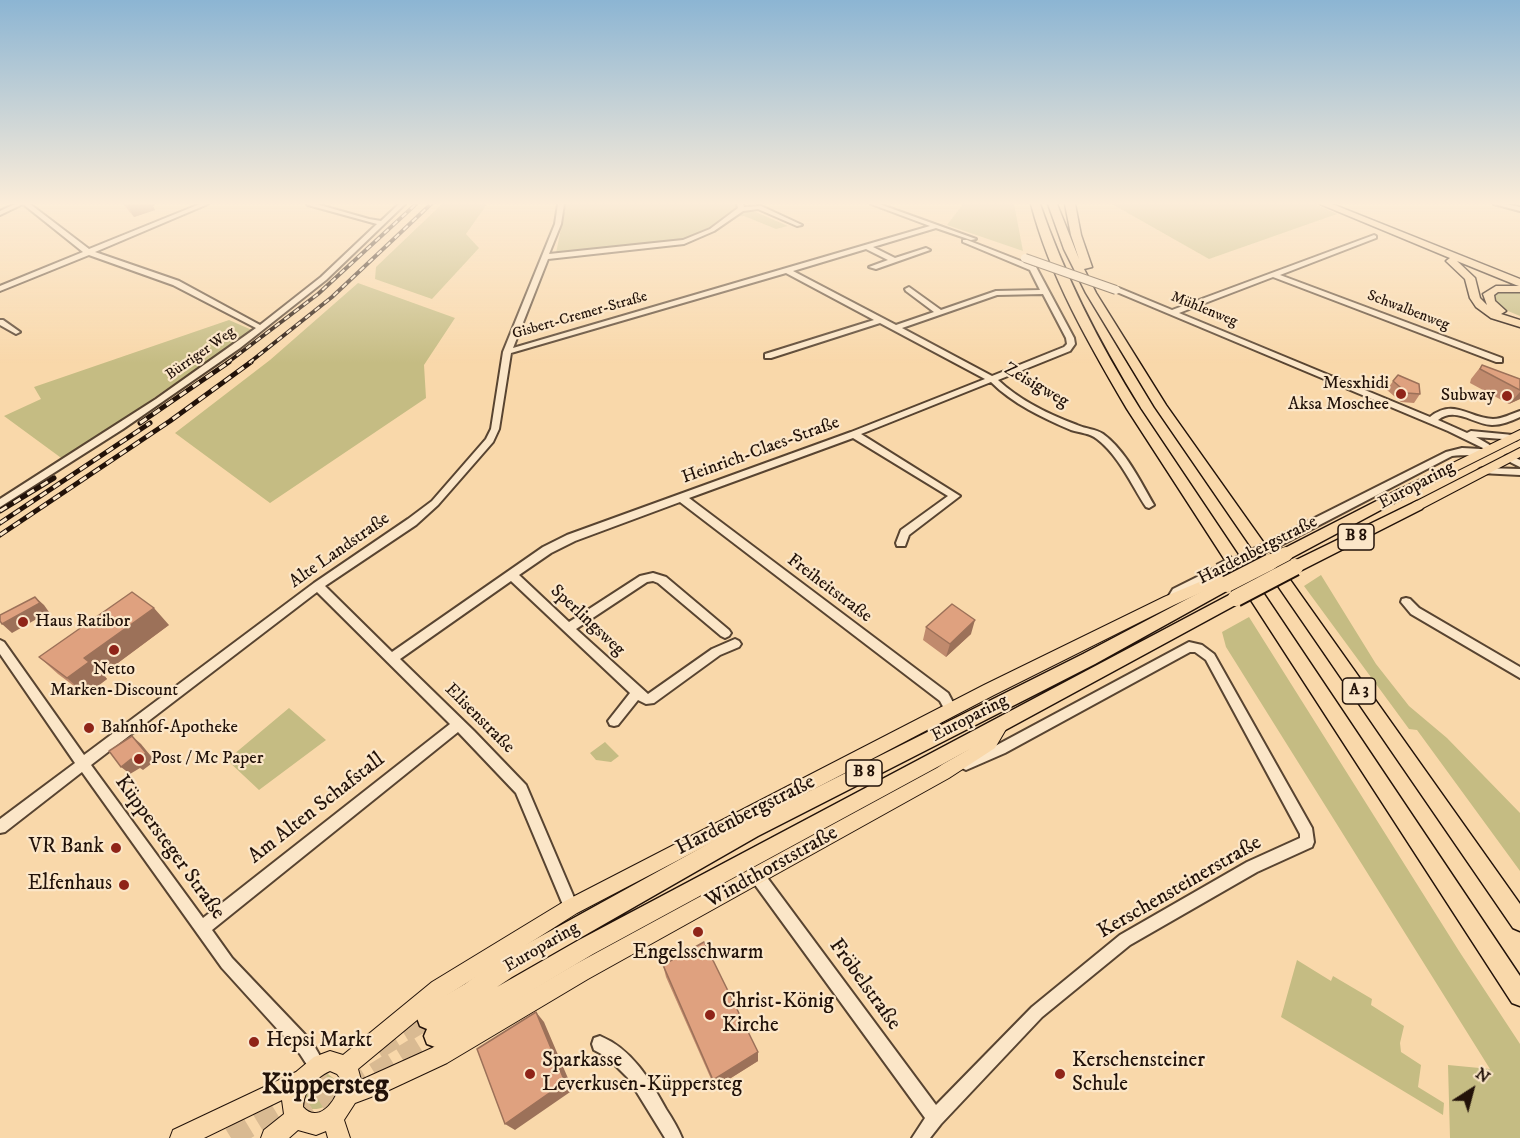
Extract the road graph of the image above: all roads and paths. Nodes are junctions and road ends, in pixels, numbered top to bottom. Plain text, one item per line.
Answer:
1 (76, 257) edge
2 (102, 257) edge
3 (346, 257) edge
4 (545, 257) edge
5 (834, 257) edge
6 (888, 257) edge
7 (904, 257) edge
8 (1012, 257) edge
9 (1014, 257) edge
10 (1055, 257) edge
11 (1073, 257) edge
12 (1084, 257) edge
13 (1321, 257) edge
14 (1443, 257) edge
15 (1454, 257) edge
16 (1470, 257) edge
17 (894, 260) junction
18 (1024, 261) junction
19 (873, 267) dead end
20 (788, 271) junction
21 (1274, 275) junction
22 (1520, 277) edge
23 (1520, 283) edge
24 (0, 289) edge
25 (909, 289) dead end
26 (1520, 289) edge
27 (1044, 292) junction
28 (1091, 293) junction
29 (939, 312) junction
30 (1172, 313) junction
31 (882, 320) junction
32 (0, 322) edge
33 (1520, 322) edge
34 (261, 328) junction
35 (895, 328) junction
36 (16, 332) dead end
37 (507, 352) junction
38 (768, 356) dead end
39 (1498, 360) dead end
40 (992, 379) junction
41 (1520, 414) edge
42 (1431, 421) junction
43 (1451, 429) junction
44 (854, 434) junction
45 (1516, 436) edge
46 (1486, 450) junction
47 (1462, 456) junction
48 (1516, 458) edge
49 (1483, 471) junction
50 (1520, 472) edge
51 (1400, 494) joint
52 (682, 498) junction
53 (0, 504) edge
54 (1149, 505) dead end
55 (1417, 506) joint
56 (901, 543) dead end
57 (1286, 554) junction
58 (512, 575) junction
59 (1229, 582) junction
60 (318, 586) junction
61 (1406, 602) dead end
62 (568, 628) junction
63 (725, 633) dead end
64 (735, 644) dead end
65 (0, 645) edge
66 (1198, 648) joint
67 (392, 658) junction
68 (1517, 667) edge
69 (641, 696) junction
70 (951, 710) junction
71 (614, 722) dead end
72 (459, 724) junction
73 (1001, 724) junction
74 (83, 764) junction
75 (943, 773) junction
76 (0, 827) edge
77 (758, 877) junction
78 (571, 907) junction
79 (1520, 921) edge
80 (202, 928) junction
81 (1520, 995) edge
82 (600, 1044) dead end
83 (317, 1065) junction
84 (345, 1066) junction
85 (301, 1080) junction
86 (349, 1095) junction
87 (297, 1117) junction
88 (333, 1117) junction
89 (935, 1118) junction
90 (181, 1138) edge
91 (272, 1138) edge
92 (339, 1138) edge
93 (674, 1138) edge
94 (920, 1138) edge

1 - 24 street
2 - 34 street
3 - 34 street, Bürriger Weg
4 - 37 street, Alte Landstraße
5 - 20 street, Gisbert-Cremer-Straße
6 - 17 street
7 - 17 street
8 - 18 street, Mühlenweg
9 - 18 street, Mühlenweg
10 - 81 highway, A 3
11 - 28 highway, A 3
12 - 28 highway
13 - 21 street
14 - 33 highway
15 - 23 highway
16 - 22 highway
17 - 19 street
18 - 27 street, Heinrich-Claes-Straße
18 - 30 street, Mühlenweg, bridge
20 - 31 street, Zeisigweg
20 - 37 street, Gisbert-Cremer-Straße
21 - 30 street
21 - 39 street, Schwalbenweg
25 - 29 street
26 - 33 highway
27 - 29 street
27 - 40 street, Heinrich-Claes-Straße
28 - 79 highway, A 3
29 - 35 street
30 - 42 street, Mühlenweg
31 - 35 street, Zeisigweg
31 - 38 street
32 - 36 street
34 - 53 street, Bürriger Weg
35 - 40 street, Zeisigweg
37 - 60 street, Alte Landstraße
40 - 44 street, Heinrich-Claes-Straße
40 - 54 street, Zeisigweg
41 - 42 street
42 - 43 street, Mühlenweg
43 - 45 street, Mühlenweg
43 - 46 street, Mühlenweg
43 - 47 street
44 - 52 street, Heinrich-Claes-Straße
44 - 56 street
45 - 46 main road, Europaring / B 8
46 - 47 main road, Europaring / B 8
46 - 48 main road
47 - 51 main road, Europaring / B 8
47 - 57 street, Hardenbergstraße
48 - 49 main road, Europaring / B 8
49 - 50 street
49 - 55 main road, Europaring / B 8
51 - 57 highway, Europaring / B 8
52 - 58 street, Heinrich-Claes-Straße
52 - 70 street, Freiheitstraße
55 - 57 highway, Europaring / B 8
57 - 59 highway, Europaring / B 8, bridge
57 - 59 street, Hardenbergstraße, bridge
58 - 62 street, Sperlingsweg
58 - 67 street, Heinrich-Claes-Straße
59 - 70 main road, Hardenbergstraße
59 - 73 highway, Europaring / B 8
59 - 73 highway, Europaring / B 8
60 - 67 street, Elisenstraße
60 - 74 street, Alte Landstraße
61 - 68 street
62 - 63 street
62 - 69 street, Sperlingsweg
64 - 69 street
65 - 74 street, Küppersteger Straße
66 - 75 street, Windthorststraße
66 - 89 street, Kerschensteinerstraße
67 - 72 street, Elisenstraße
69 - 71 street
70 - 78 main road, Hardenbergstraße
72 - 78 street, Elisenstraße
72 - 80 street, Am Alten Schafstall
73 - 75 main road
74 - 76 street, Alte Landstraße
74 - 80 street, Küppersteger Straße
75 - 77 main road, Windthorststraße
77 - 86 main road, Windthorststraße
77 - 89 street, Fröbelstraße
78 - 84 main road, Hardenbergstraße
80 - 83 street, Küppersteger Straße
82 - 93 street
83 - 84 main road
83 - 85 main road
84 - 86 main road
85 - 87 main road
85 - 90 main road
86 - 88 main road
87 - 88 main road
87 - 91 main road
88 - 92 main road
89 - 94 street, Kerschensteinerstraße

